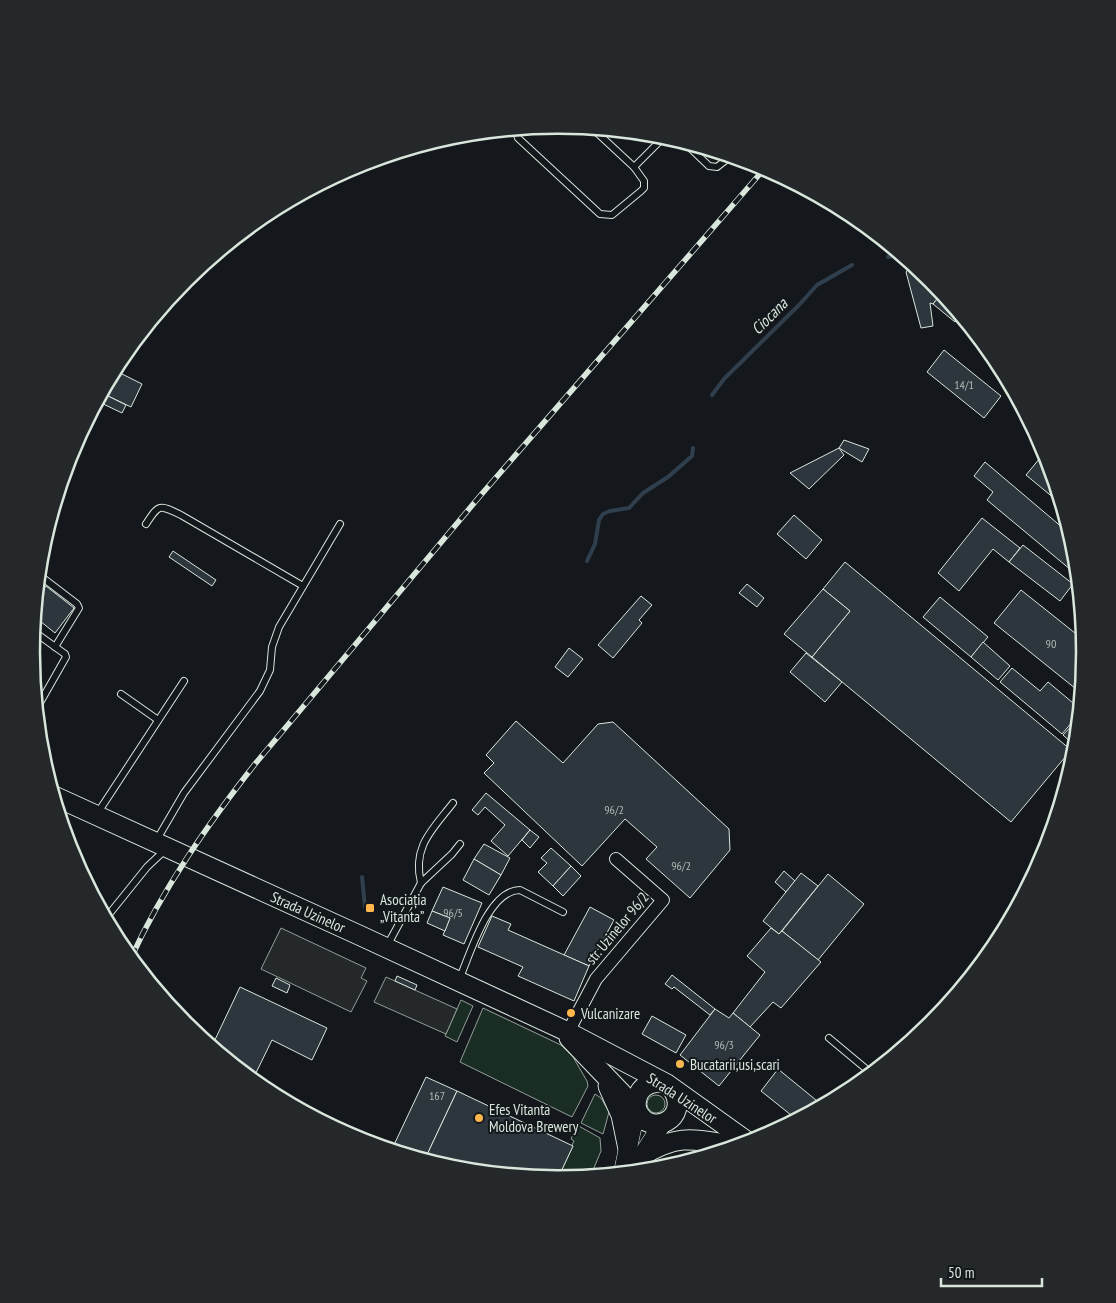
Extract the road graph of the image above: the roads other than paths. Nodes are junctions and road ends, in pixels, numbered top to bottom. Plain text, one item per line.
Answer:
1 (517, 136) edge
2 (600, 136) edge
3 (659, 143) edge
4 (694, 152) edge
5 (725, 161) edge
6 (634, 167) junction
7 (146, 524) dead end
8 (340, 524) dead end
9 (45, 579) edge
10 (303, 586) junction
11 (40, 636) edge
12 (55, 647) junction
13 (184, 682) dead end
14 (121, 694) dead end
15 (42, 699) edge
16 (158, 720) junction
17 (62, 799) edge
18 (453, 803) dead end
19 (97, 815) junction
20 (460, 844) dead end
21 (162, 845) junction
22 (616, 859) dead end
23 (421, 883) junction
24 (111, 912) edge
25 (563, 912) dead end
26 (386, 947) junction
27 (458, 981) junction
28 (565, 1031) junction
29 (829, 1038) dead end
30 (865, 1068) edge
31 (600, 1072) junction
32 (668, 1086) junction
33 (638, 1111) junction
34 (665, 1122) junction
35 (740, 1136) edge
36 (721, 1143) edge
37 (723, 1143) edge
38 (635, 1152) junction
39 (632, 1164) edge
40 (627, 1165) edge

1 - 6 lane
2 - 6 lane
3 - 6 lane
4 - 5 lane
7 - 10 lane
8 - 10 lane
9 - 12 lane
10 - 21 lane
11 - 12 lane
12 - 15 lane
13 - 16 lane
14 - 16 lane
16 - 19 lane
17 - 19 main road, Strada Uzinelor
18 - 23 lane
19 - 21 main road, Strada Uzinelor
20 - 23 lane
21 - 24 lane
21 - 26 main road, Strada Uzinelor
22 - 28 street, str. Uzinelor 96/2
23 - 26 lane
25 - 27 lane
26 - 27 main road, Strada Uzinelor
27 - 28 main road, Strada Uzinelor
28 - 31 main road, Strada Uzinelor
28 - 32 main road, Strada Uzinelor
29 - 30 lane
31 - 33 main road, Strada Uzinelor
31 - 38 main road
32 - 33 main road
32 - 34 main road
32 - 35 main road, Strada Uzinelor
33 - 34 main road
33 - 38 main road
34 - 37 main road, Strada Uzinelor
34 - 38 main road
36 - 38 main road
38 - 39 main road
38 - 40 main road

